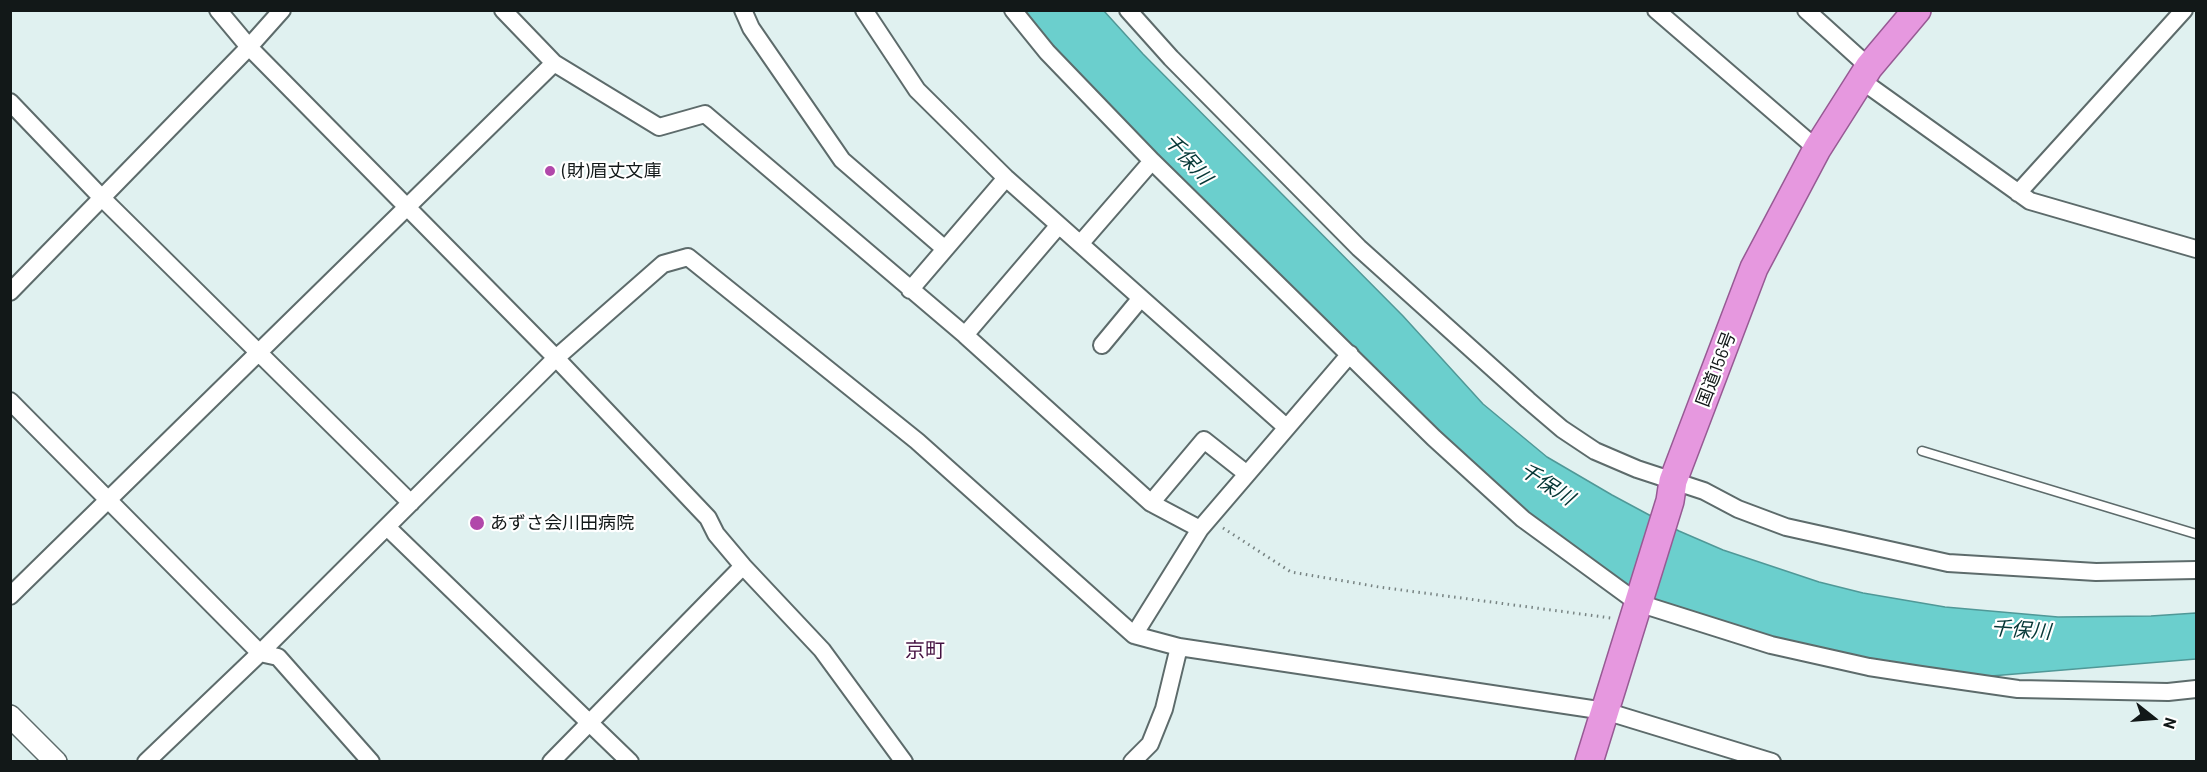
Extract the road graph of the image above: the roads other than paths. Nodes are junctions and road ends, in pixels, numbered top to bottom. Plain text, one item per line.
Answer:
1 (218, 10) edge
2 (282, 10) edge
3 (503, 10) edge
4 (743, 10) edge
5 (864, 10) edge
6 (1013, 10) edge
7 (1128, 10) edge
8 (1656, 10) edge
9 (1806, 10) edge
10 (1917, 10) edge
11 (2184, 10) edge
12 (249, 47) junction
13 (554, 63) junction
14 (1869, 67) junction
15 (10, 102) edge
16 (1817, 149) junction
17 (1152, 161) junction
18 (1006, 178) junction
19 (2018, 193) junction
20 (102, 198) junction
21 (407, 205) junction
22 (1059, 225) junction
23 (1080, 244) junction
24 (945, 249) junction
25 (2196, 249) edge
26 (910, 290) junction
27 (10, 292) edge
28 (1141, 298) junction
29 (965, 335) junction
30 (1101, 345) dead end
31 (260, 352) junction
32 (1350, 354) junction
33 (556, 358) junction
34 (10, 401) edge
35 (1286, 427) junction
36 (1922, 451) dead end
37 (1247, 474) junction
38 (1671, 491) junction
39 (109, 502) junction
40 (411, 503) junction
41 (1151, 503) junction
42 (1205, 524) junction
43 (387, 527) junction
44 (2196, 534) edge
45 (743, 566) junction
46 (2196, 570) edge
47 (10, 596) edge
48 (1636, 606) junction
49 (1134, 636) junction
50 (1179, 647) junction
51 (260, 652) junction
52 (2196, 689) edge
53 (1605, 711) junction
54 (10, 716) edge
55 (589, 722) junction
56 (1139, 760) edge
57 (1766, 761) edge
58 (56, 762) edge
59 (146, 762) edge
60 (371, 762) edge
61 (551, 762) edge
62 (630, 762) edge
63 (904, 762) edge
64 (1589, 762) edge

1 - 12 street
2 - 12 street
3 - 13 street
4 - 24 street
5 - 18 street
6 - 17 street
7 - 38 street
8 - 16 street
9 - 14 street
10 - 14 highway, 国道156号
11 - 19 street
12 - 20 street
12 - 21 street
13 - 21 street
13 - 26 street
14 - 16 highway, 国道156号
14 - 19 street
15 - 20 street
16 - 38 highway, 国道156号
17 - 23 street
17 - 32 street
18 - 22 street
18 - 24 street
19 - 25 street
20 - 27 street
20 - 31 street
21 - 31 street
21 - 33 street
22 - 23 street
22 - 29 street
23 - 28 street
24 - 26 street
26 - 29 street
28 - 30 street
28 - 35 street
29 - 41 street
31 - 39 street
31 - 40 street
32 - 35 street
32 - 48 street
33 - 40 street
33 - 45 street
33 - 49 street
34 - 39 street
35 - 37 street
36 - 44 lane
37 - 41 street
37 - 42 street
38 - 46 street
38 - 48 highway, 国道156号
39 - 47 street
39 - 51 street
40 - 43 street
41 - 42 street
42 - 49 street
43 - 51 street
43 - 55 street
45 - 55 street
45 - 63 street
48 - 52 street
48 - 53 highway, 国道156号
49 - 50 street
50 - 53 street
50 - 56 street
51 - 59 street
51 - 60 street
53 - 57 street
53 - 64 highway, 国道156号
54 - 58 street
55 - 61 street
55 - 62 street

